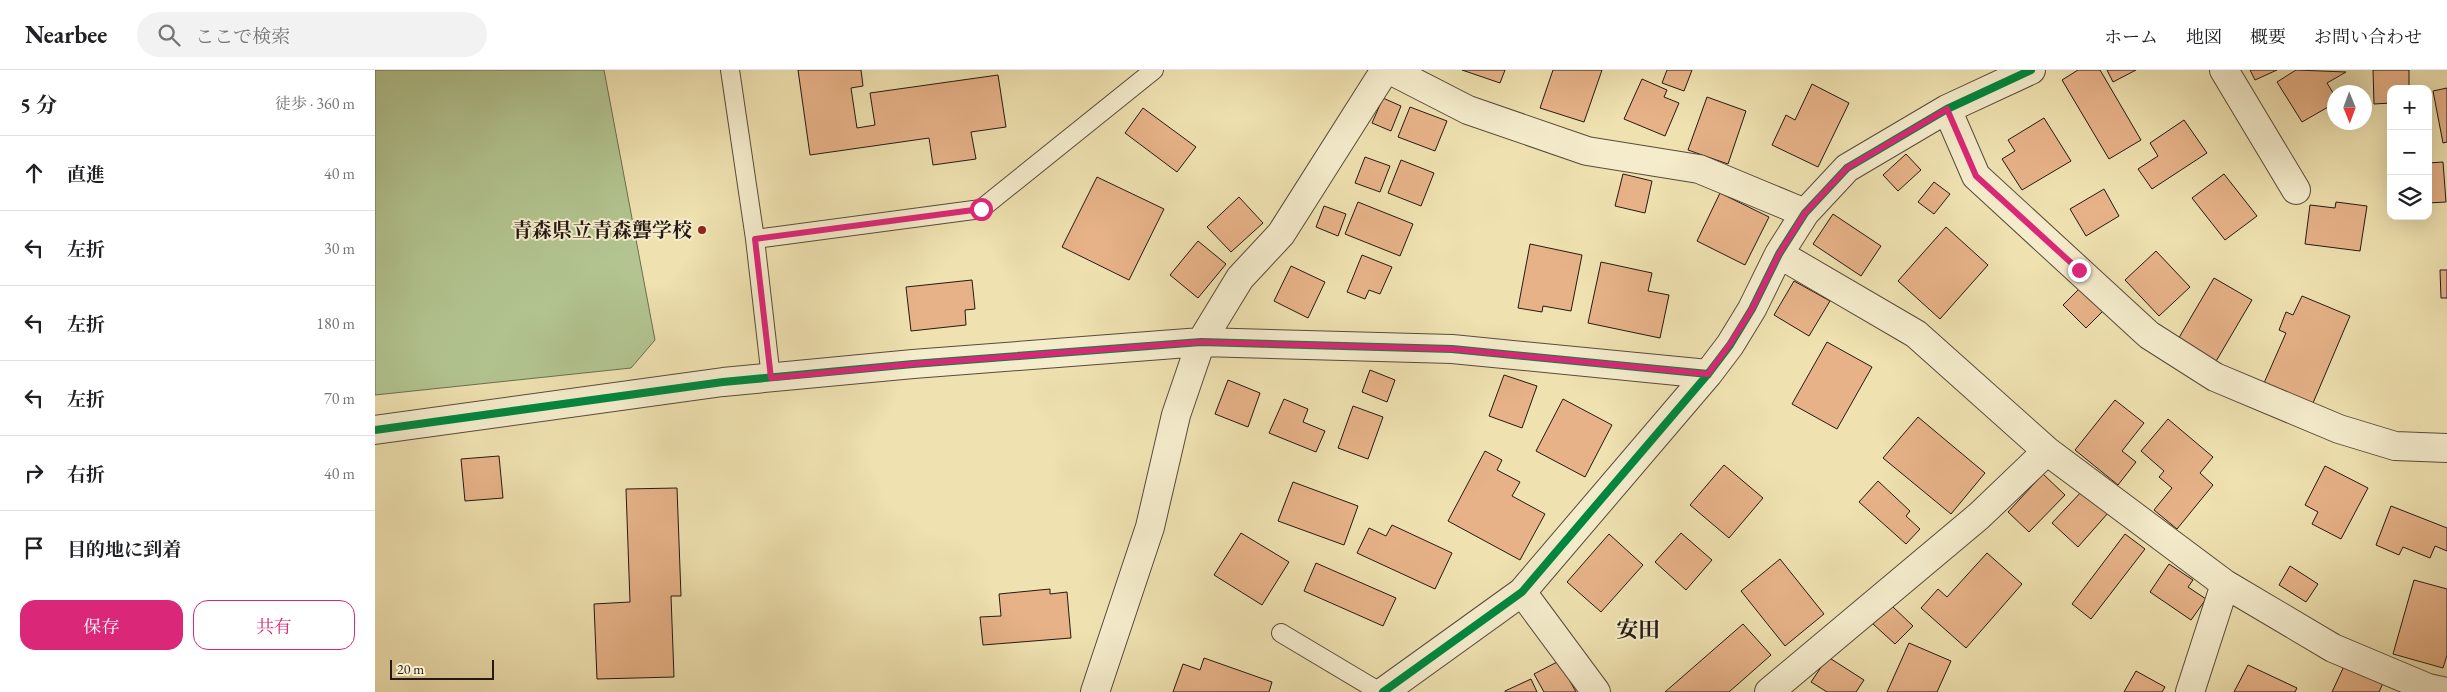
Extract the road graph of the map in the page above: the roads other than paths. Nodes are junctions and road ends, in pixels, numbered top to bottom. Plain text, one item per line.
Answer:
1 (730, 70) edge
2 (1154, 70) edge
3 (1385, 70) edge
4 (1389, 70) edge
5 (2031, 70) edge
6 (2224, 70) edge
7 (1947, 109) junction
8 (2296, 190) dead end
9 (1805, 213) junction
10 (755, 239) junction
11 (1779, 254) junction
12 (1201, 342) junction
13 (1708, 374) junction
14 (771, 378) junction
15 (375, 430) edge
16 (2447, 448) edge
17 (2047, 451) junction
18 (2225, 584) junction
19 (1522, 592) junction
20 (1281, 633) dead end
21 (1095, 692) edge
22 (1382, 692) edge
23 (1596, 692) edge
24 (1769, 692) edge
25 (2190, 692) edge
26 (2447, 692) edge

1 - 10 lane
2 - 10 lane
3 - 12 street
4 - 9 street
5 - 7 street
6 - 8 street
7 - 9 street
7 - 16 street
9 - 11 street
10 - 14 lane
11 - 13 street
11 - 17 street
12 - 13 street
12 - 14 street
12 - 21 street
13 - 19 street
14 - 15 street
17 - 18 street
17 - 24 street
18 - 25 street
18 - 26 street
19 - 22 street
19 - 23 street
20 - 22 lane

